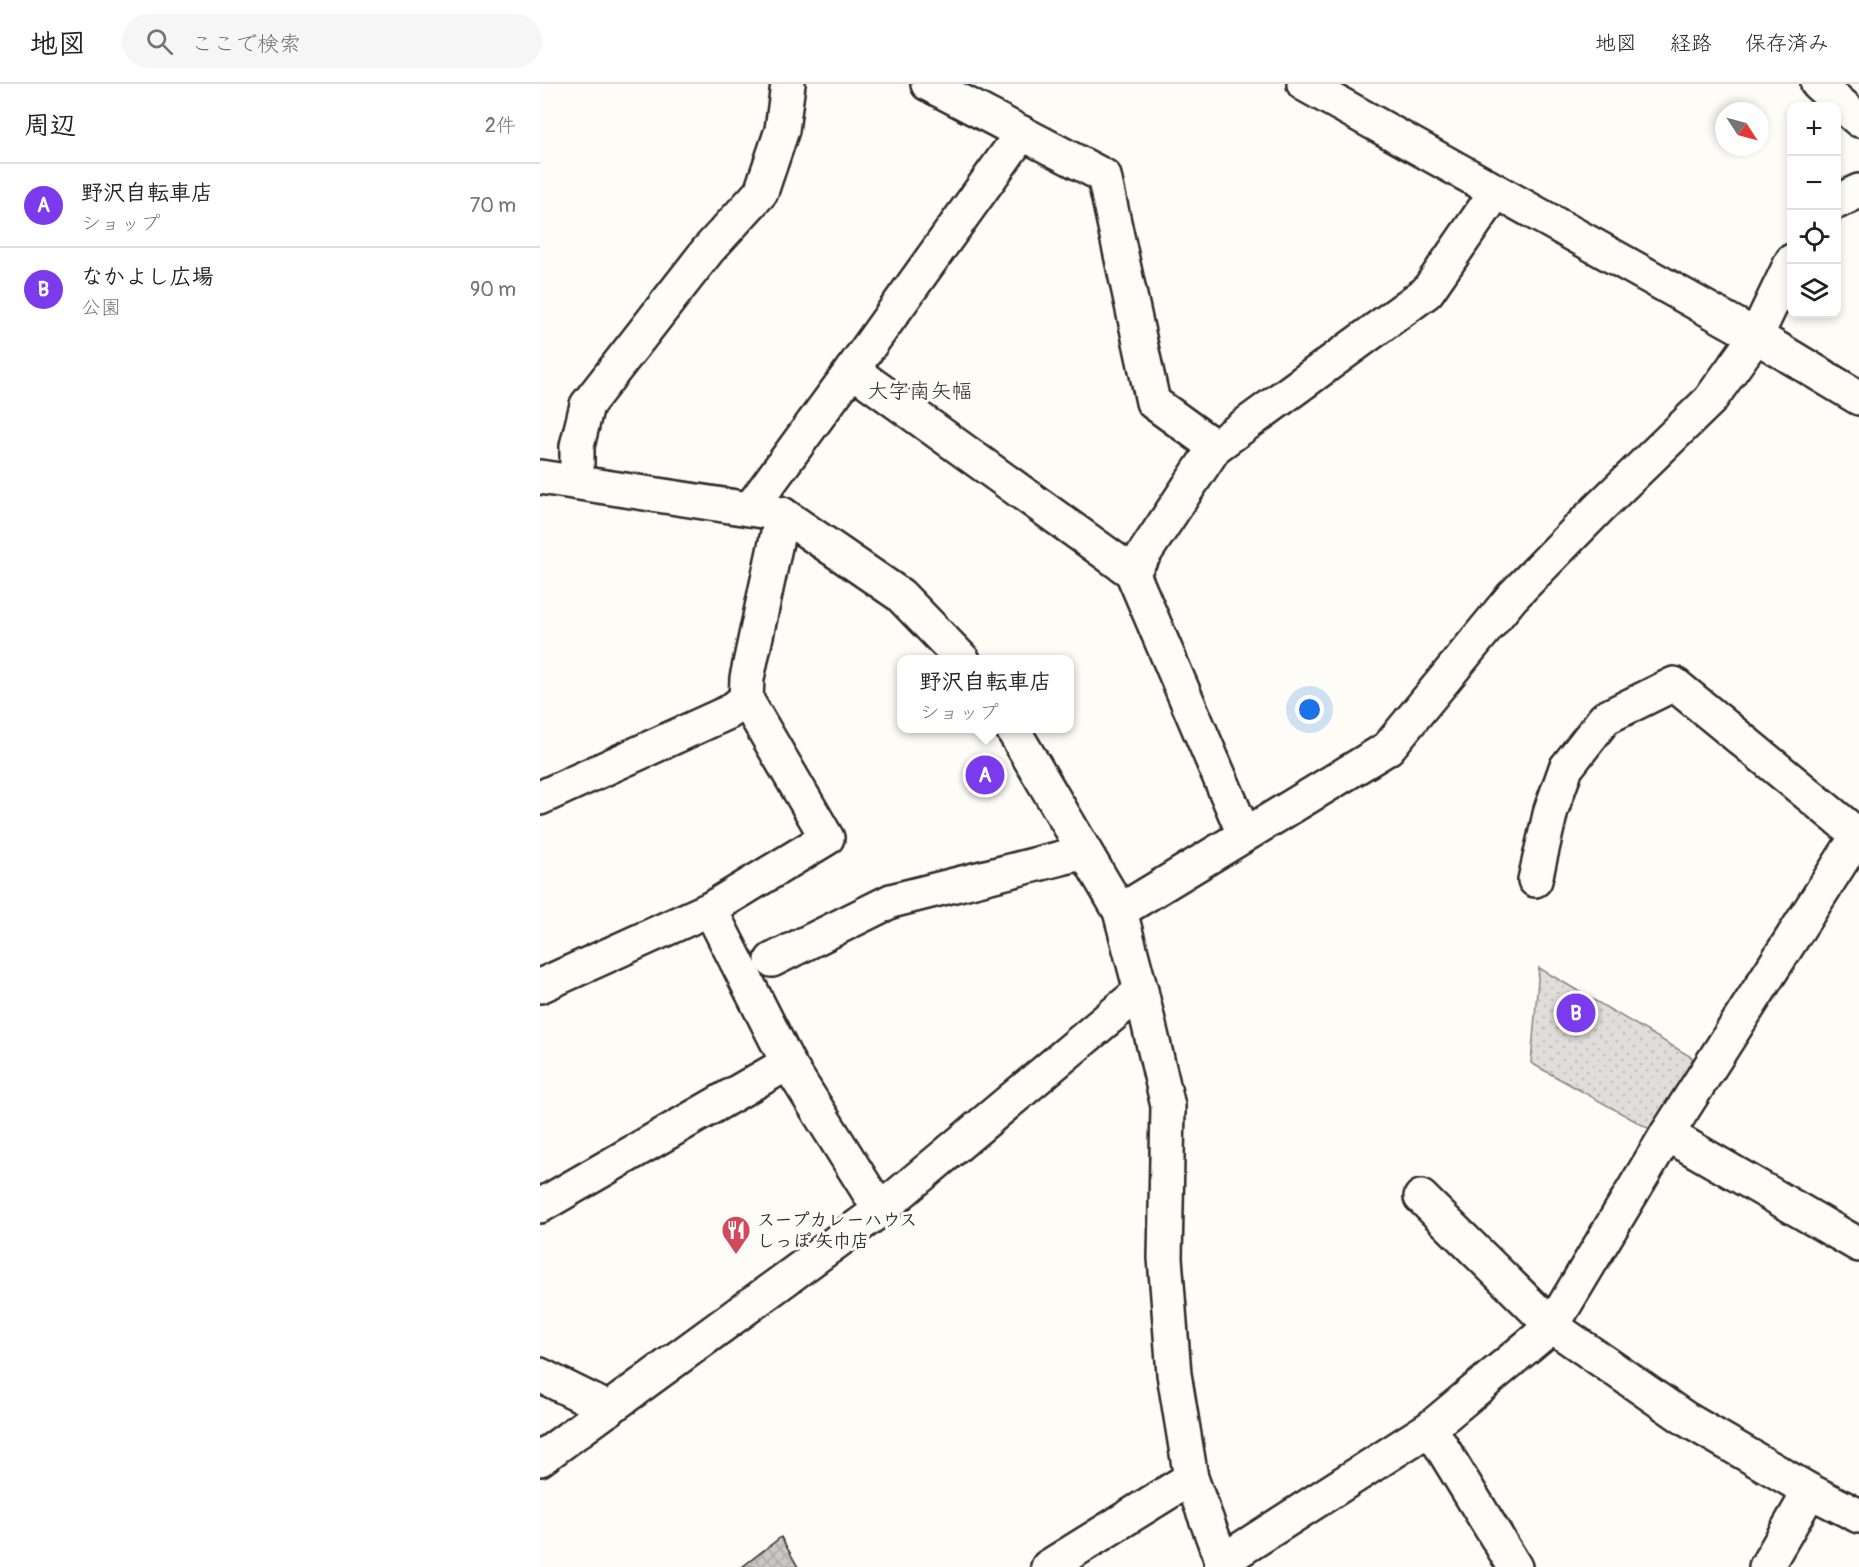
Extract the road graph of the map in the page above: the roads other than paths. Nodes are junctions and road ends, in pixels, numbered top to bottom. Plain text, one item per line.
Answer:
1 (788, 84) edge
2 (928, 84) edge
3 (1304, 84) edge
4 (1818, 84) edge
5 (1859, 120) edge
6 (1022, 134) junction
7 (1859, 191) edge
8 (1496, 192) junction
9 (1841, 200) edge
10 (1790, 264) edge
11 (1756, 336) junction
12 (852, 370) junction
13 (1859, 398) edge
14 (1215, 447) junction
15 (540, 477) edge
16 (577, 482) junction
17 (750, 509) junction
18 (783, 514) junction
19 (1132, 572) junction
20 (958, 655) edge
21 (746, 699) junction
22 (1014, 733) edge
23 (540, 798) edge
24 (1244, 834) junction
25 (1858, 836) edge
26 (1085, 852) junction
27 (1535, 880) dead end
28 (710, 909) junction
29 (1120, 911) junction
30 (772, 960) dead end
31 (540, 986) edge
32 (1141, 991) junction
33 (788, 1063) junction
34 (1667, 1134) junction
35 (1421, 1197) dead end
36 (540, 1206) edge
37 (880, 1210) junction
38 (1859, 1245) edge
39 (1552, 1326) junction
40 (540, 1375) edge
41 (609, 1409) junction
42 (1431, 1428) junction
43 (540, 1459) edge
44 (1191, 1478) junction
45 (1810, 1491) junction
46 (1859, 1516) edge
47 (1222, 1564) edge
48 (1048, 1567) edge
49 (1515, 1567) edge
50 (1766, 1567) edge

1 - 16 street
2 - 6 street
3 - 8 street
4 - 5 street
6 - 12 street
6 - 14 street
7 - 9 street
8 - 11 street
8 - 14 street
10 - 11 street
11 - 13 street
11 - 24 street
12 - 17 street
12 - 19 street
14 - 19 street
15 - 16 street
16 - 17 street
17 - 18 street
18 - 20 street
18 - 21 street
19 - 24 street
21 - 23 street
21 - 28 street
22 - 26 street
24 - 29 street
25 - 27 street
25 - 34 street
26 - 29 street
26 - 30 street
28 - 31 street
28 - 33 street
29 - 32 street
32 - 37 street
32 - 44 street
33 - 36 street
33 - 37 street
34 - 38 street
34 - 39 street
35 - 39 street
37 - 41 street
39 - 42 street
39 - 45 street
40 - 41 street
41 - 43 street
42 - 47 street
42 - 49 street
44 - 47 street
44 - 48 street
45 - 46 street
45 - 50 street

